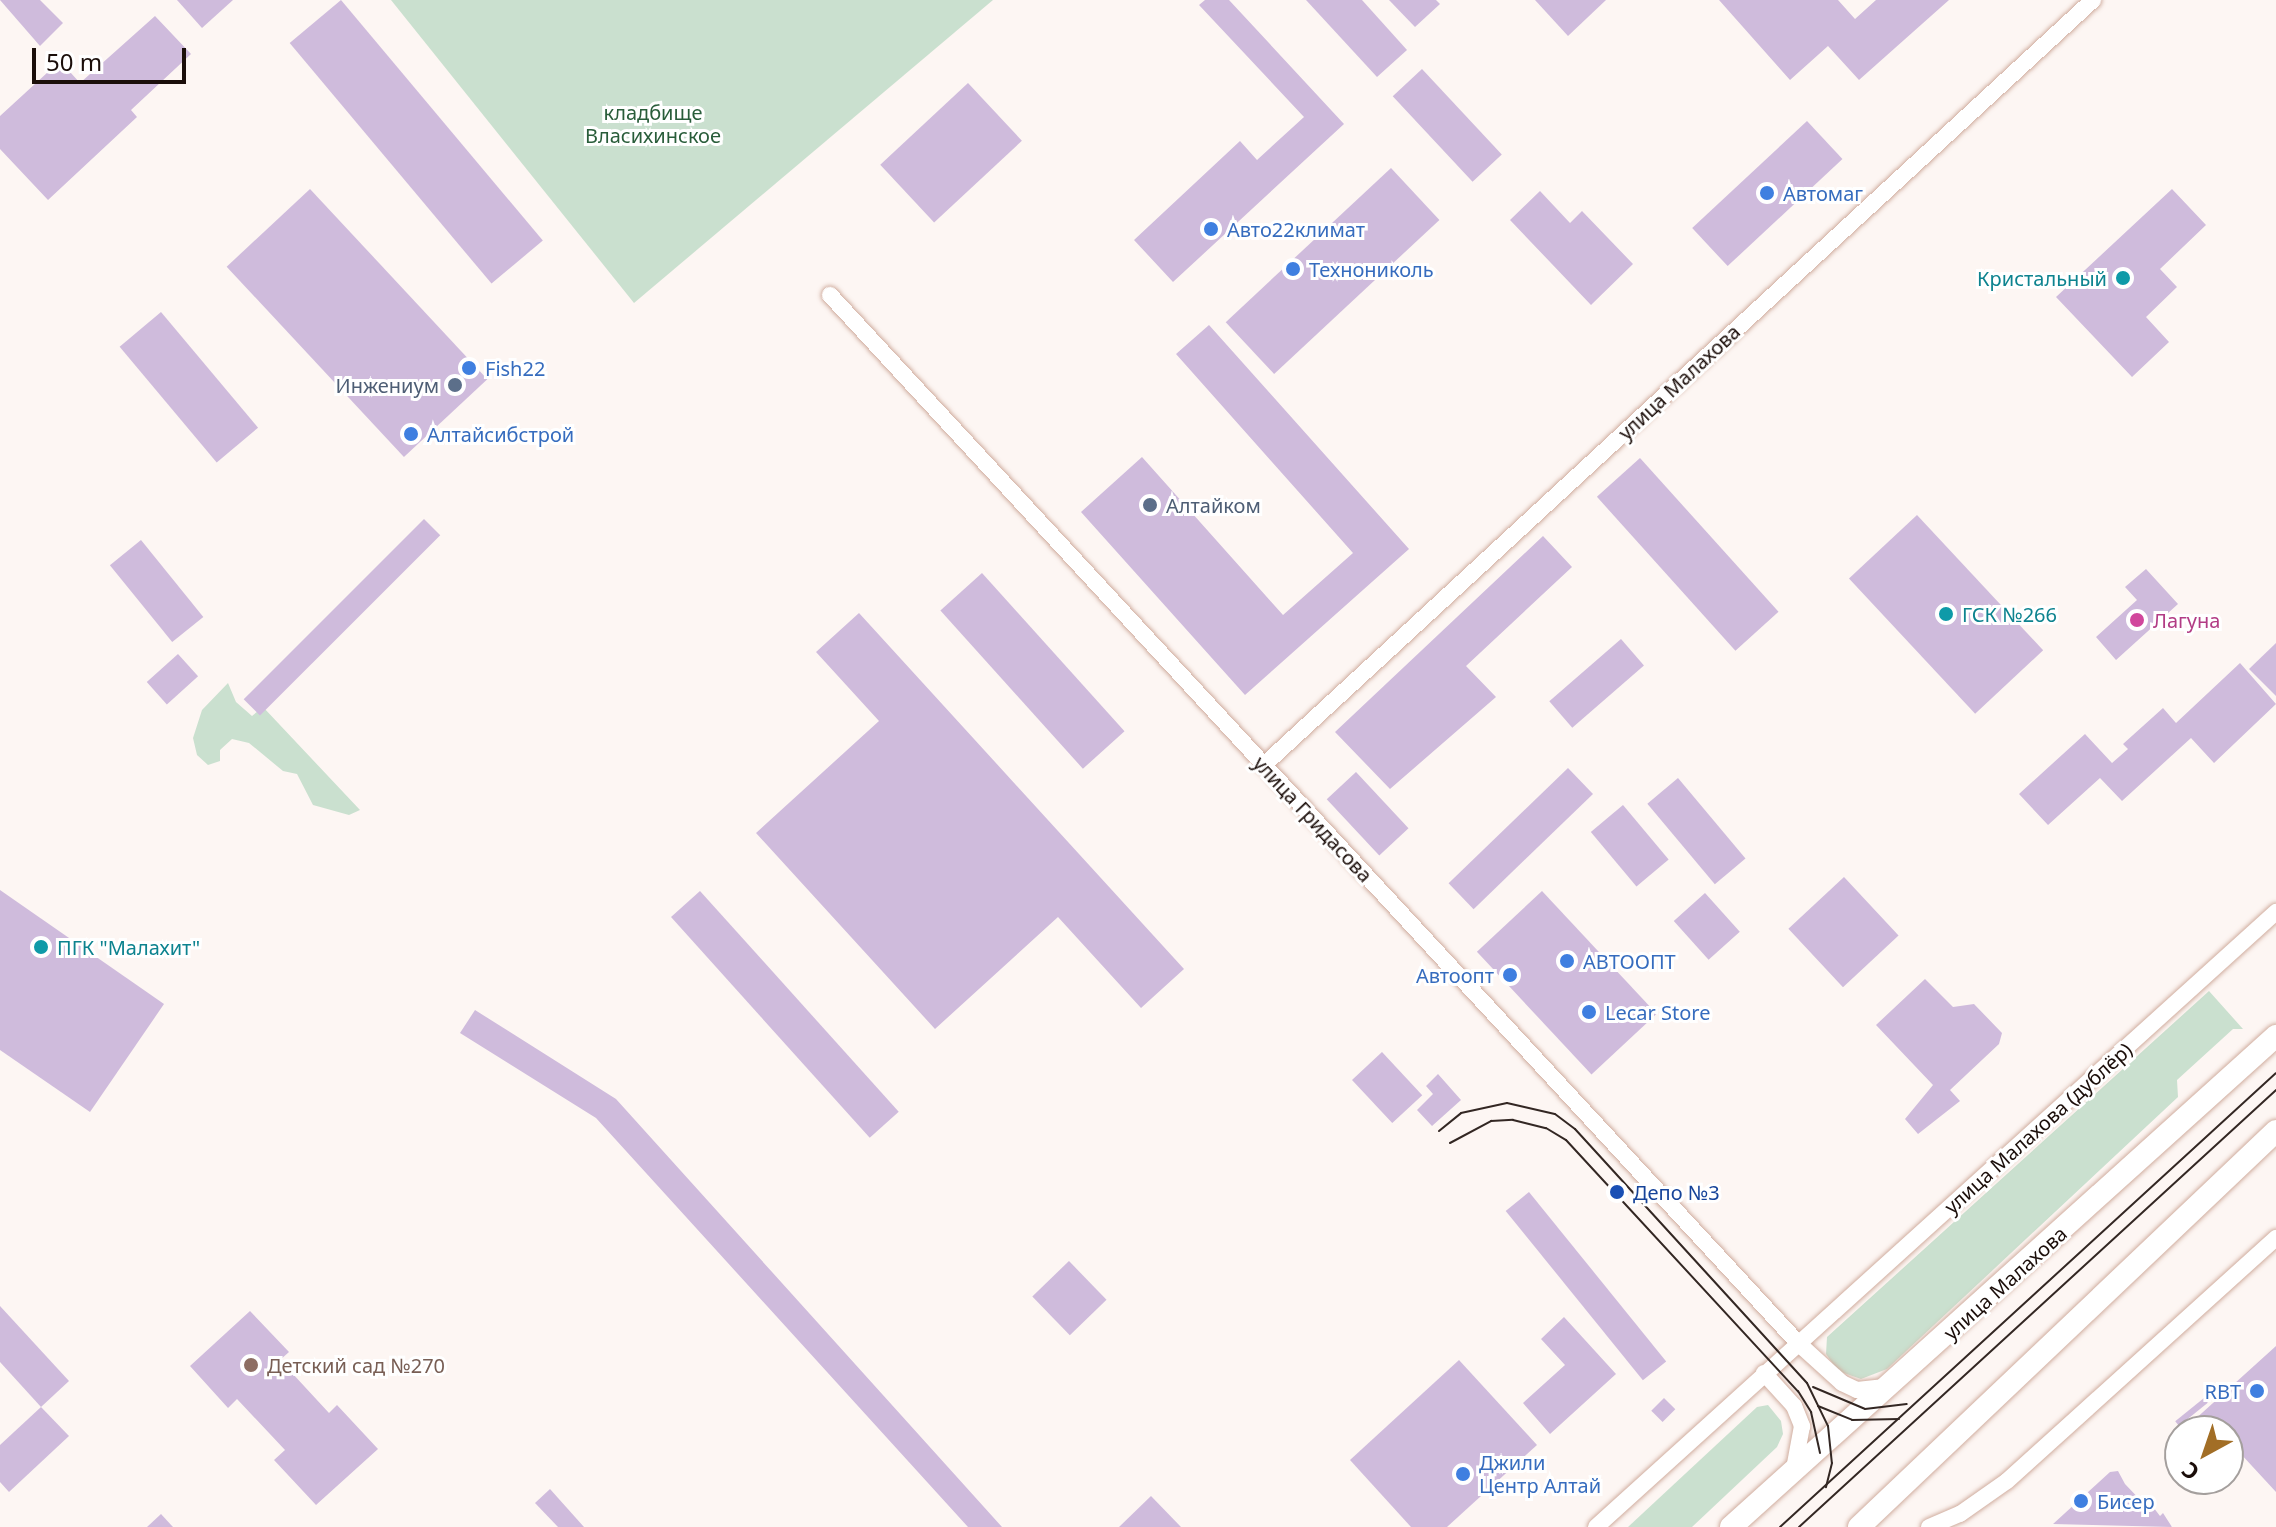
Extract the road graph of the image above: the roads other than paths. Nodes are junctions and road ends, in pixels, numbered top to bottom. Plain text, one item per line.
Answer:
1 (2093, 0) edge
2 (830, 295) dead end
3 (1264, 765) junction
4 (2276, 912) edge
5 (2276, 1036) edge
6 (2276, 1131) edge
7 (2276, 1238) edge
8 (1798, 1343) junction
9 (1764, 1373) junction
10 (1894, 1384) junction
11 (1793, 1471) junction
12 (1596, 1527) edge
13 (1731, 1527) edge
14 (1859, 1527) edge
15 (1929, 1527) edge

1 - 3 street, улица Малахова
2 - 3 street, улица Гридасова
3 - 8 street, улица Гридасова
4 - 8 street, улица Малахова (дублёр)
5 - 10 main road, улица Малахова
6 - 14 main road
7 - 15 street
8 - 9 street, улица Малахова (дублёр)
8 - 10 street, улица Гридасова
9 - 11 street
9 - 12 street, улица Малахова (дублёр)
10 - 11 main road, улица Малахова
11 - 13 main road, улица Малахова

